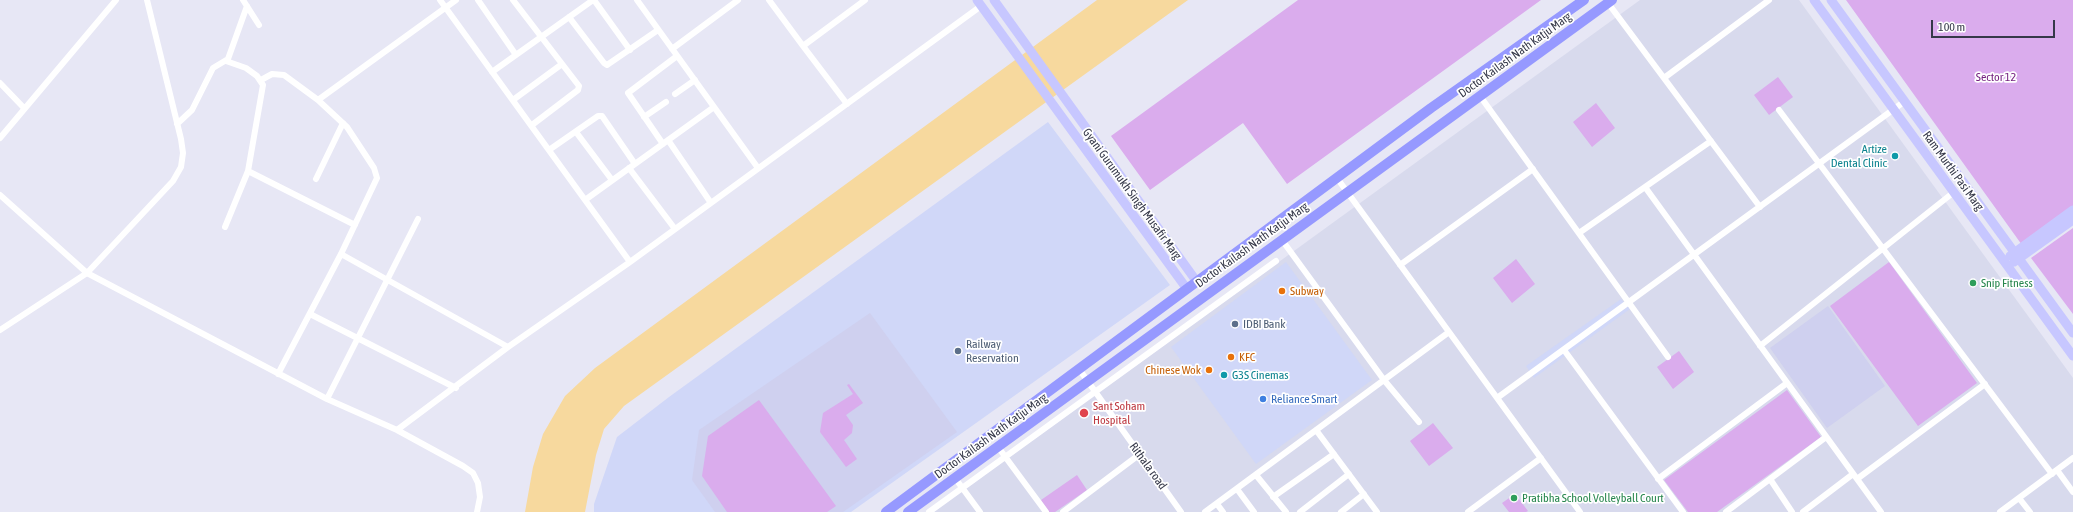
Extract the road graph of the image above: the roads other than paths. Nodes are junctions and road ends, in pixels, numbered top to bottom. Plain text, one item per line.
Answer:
1 (147, 0) edge
2 (243, 0) edge
3 (440, 0) edge
4 (456, 0) edge
5 (478, 0) edge
6 (513, 0) edge
7 (594, 0) edge
8 (637, 0) edge
9 (738, 0) edge
10 (769, 0) edge
11 (864, 0) edge
12 (994, 0) edge
13 (1584, 0) edge
14 (1769, 0) edge
15 (1814, 0) edge
16 (1831, 0) edge
17 (113, 1) edge
18 (1610, 2) edge
19 (979, 3) edge
20 (247, 6) junction
21 (445, 8) junction
22 (1566, 13) junction
23 (569, 17) junction
24 (259, 25) dead end
25 (1576, 26) junction
26 (658, 30) junction
27 (542, 36) junction
28 (803, 46) junction
29 (672, 49) junction
30 (630, 50) junction
31 (516, 55) junction
32 (677, 56) junction
33 (226, 61) junction
34 (562, 64) junction
35 (492, 72) junction
36 (1664, 78) junction
37 (261, 80) junction
38 (695, 80) junction
39 (0, 83) edge
40 (675, 94) dead end
41 (1480, 96) junction
42 (318, 100) junction
43 (513, 100) junction
44 (1905, 101) junction
45 (666, 102) dead end
46 (847, 104) junction
47 (714, 107) junction
48 (24, 108) junction
49 (1894, 108) junction
50 (1779, 110) dead end
51 (644, 117) junction
52 (343, 123) junction
53 (177, 124) junction
54 (532, 125) junction
55 (576, 132) junction
56 (0, 138) edge
57 (1711, 141) junction
58 (665, 142) junction
59 (549, 150) junction
60 (1819, 163) junction
61 (635, 164) junction
62 (629, 168) junction
63 (758, 168) junction
64 (1532, 169) junction
65 (248, 171) junction
66 (1336, 178) junction
67 (316, 179) dead end
68 (612, 180) junction
69 (1645, 187) junction
70 (1347, 192) junction
71 (1954, 192) junction
72 (0, 195) edge
73 (585, 200) junction
74 (710, 203) junction
75 (1760, 207) junction
76 (2073, 210) edge
77 (418, 219) dead end
78 (2073, 220) edge
79 (355, 225) junction
80 (225, 227) dead end
81 (674, 229) junction
82 (1579, 233) junction
83 (1282, 240) junction
84 (1883, 248) junction
85 (341, 254) junction
86 (1693, 255) junction
87 (2017, 256) junction
88 (1276, 261) dead end
89 (630, 262) junction
90 (2006, 263) junction
91 (1400, 265) junction
92 (87, 273) junction
93 (387, 279) junction
94 (1197, 282) junction
95 (1187, 289) junction
96 (1629, 302) junction
97 (310, 314) junction
98 (0, 330) edge
99 (1449, 332) junction
100 (2073, 334) edge
101 (358, 338) junction
102 (1760, 346) junction
103 (508, 347) junction
104 (1564, 350) junction
105 (2073, 356) edge
106 (1668, 357) dead end
107 (1079, 369) junction
108 (278, 374) junction
109 (1384, 380) junction
110 (1088, 381) junction
111 (1787, 383) junction
112 (1984, 384) junction
113 (456, 388) junction
114 (1095, 392) junction
115 (1497, 398) junction
116 (327, 399) junction
117 (1419, 422) dead end
118 (397, 430) junction
119 (1316, 430) junction
120 (1826, 438) junction
121 (998, 447) junction
122 (1140, 454) junction
123 (1334, 454) junction
124 (1005, 456) junction
125 (1540, 458) junction
126 (2073, 458) edge
127 (2055, 472) junction
128 (1349, 474) junction
129 (1256, 475) junction
130 (1855, 477) junction
131 (955, 478) junction
132 (1658, 479) junction
133 (1770, 479) junction
134 (962, 488) junction
135 (1237, 489) junction
136 (2073, 492) edge
137 (1364, 494) junction
138 (1273, 496) junction
139 (2020, 498) junction
140 (1217, 504) junction
141 (1734, 506) junction
142 (920, 509) edge
143 (1307, 510) edge
144 (1879, 511) edge
145 (477, 512) edge
146 (886, 512) edge
147 (908, 512) edge
148 (929, 512) edge
149 (980, 512) edge
150 (1046, 512) edge
151 (1063, 512) edge
152 (1182, 512) edge
153 (1205, 512) edge
154 (1223, 512) edge
155 (1254, 512) edge
156 (1286, 512) edge
157 (1300, 512) edge
158 (1341, 512) edge
159 (1377, 512) edge
160 (1468, 512) edge
161 (1580, 512) edge
162 (1682, 512) edge
163 (1726, 512) edge
164 (1739, 512) edge
165 (1792, 512) edge
166 (1803, 512) edge
167 (2000, 512) edge
168 (2030, 512) edge

1 - 53 street
2 - 20 street
3 - 21 street
4 - 21 street
5 - 31 street
6 - 27 street
7 - 23 street
7 - 30 street
8 - 26 street
9 - 29 street
10 - 28 street
11 - 28 street
12 - 94 street, Gyani Gurumukh Singh Musafir Marg
13 - 22 main road, Doctor Kailash Nath Katju Marg
14 - 36 street
15 - 49 street, Ram Murthi Pasi Marg
16 - 44 street, Ram Murthi Pasi Marg
17 - 48 street
18 - 25 main road, Doctor Kailash Nath Katju Marg
18 - 36 street
19 - 46 street
19 - 95 street, Gyani Gurumukh Singh Musafir Marg
20 - 24 street
20 - 33 street
21 - 35 street
21 - 42 street
22 - 25 main road
22 - 66 main road, Doctor Kailash Nath Katju Marg
23 - 27 street
23 - 30 street
25 - 41 main road, Doctor Kailash Nath Katju Marg
26 - 29 street
26 - 30 street
27 - 31 street
27 - 34 street
28 - 46 street
29 - 32 street
31 - 35 street
32 - 38 street
32 - 51 street
33 - 37 street
33 - 53 street
34 - 43 street
34 - 54 street
35 - 43 street
36 - 57 street
37 - 42 street
37 - 65 street
38 - 40 street
38 - 47 street
39 - 48 street
41 - 64 street
41 - 70 main road, Doctor Kailash Nath Katju Marg
42 - 52 street
43 - 54 street
44 - 49 street
44 - 87 street, Ram Murthi Pasi Marg
45 - 51 street
46 - 63 street
47 - 58 street
47 - 63 street
48 - 56 street
49 - 60 street
49 - 71 street, Ram Murthi Pasi Marg
50 - 60 street
51 - 58 street
52 - 67 street
52 - 79 street
53 - 92 street
54 - 59 street
55 - 59 street
55 - 61 street
55 - 68 street
57 - 69 street
57 - 75 street
58 - 61 street
58 - 74 street
59 - 73 street
60 - 75 street
60 - 84 street
61 - 62 street
62 - 68 street
62 - 81 street
63 - 74 street
64 - 82 street
64 - 91 street
65 - 79 street
65 - 80 street
66 - 70 street
66 - 94 main road, Doctor Kailash Nath Katju Marg
68 - 73 street
69 - 82 street
69 - 86 street
70 - 83 main road, Doctor Kailash Nath Katju Marg
70 - 91 street
71 - 84 street
71 - 90 street, Ram Murthi Pasi Marg
72 - 92 street
73 - 89 street
74 - 81 street
75 - 86 street
76 - 87 street
77 - 93 street
78 - 87 street
79 - 85 street
81 - 89 street
82 - 96 street
83 - 109 street
83 - 110 main road, Doctor Kailash Nath Katju Marg
84 - 102 street
84 - 112 street
85 - 93 street
85 - 97 street
86 - 96 street
86 - 102 street
87 - 90 street
87 - 100 street, Ram Murthi Pasi Marg
88 - 114 street
89 - 103 street
90 - 105 street, Ram Murthi Pasi Marg
91 - 99 street
92 - 98 street
92 - 108 street
93 - 101 street
93 - 103 street
94 - 95 main road, Doctor Kailash Nath Katju Marg
95 - 107 main road, Doctor Kailash Nath Katju Marg
96 - 104 street
96 - 106 street
97 - 101 street
97 - 108 street
99 - 109 street
99 - 115 street
101 - 113 street
101 - 116 street
102 - 111 street
103 - 113 street
104 - 115 street
104 - 132 street
107 - 110 street, Rithala road
107 - 146 main road, Doctor Kailash Nath Katju Marg
108 - 116 street
109 - 117 street
109 - 119 street
110 - 114 street, Rithala road
110 - 121 main road, Doctor Kailash Nath Katju Marg
111 - 120 street
111 - 132 street
112 - 127 street
112 - 130 street
113 - 118 street
114 - 122 street, Rithala road
114 - 124 street
115 - 125 street
116 - 118 street
118 - 145 street
119 - 123 street
119 - 129 street
120 - 130 street
120 - 133 street
121 - 124 street
121 - 131 main road, Doctor Kailash Nath Katju Marg
122 - 151 street
122 - 152 street, Rithala road
123 - 128 street
123 - 138 street
124 - 134 street
124 - 150 street
125 - 160 street
125 - 161 street
126 - 127 street
127 - 136 street
127 - 139 street
128 - 137 street
128 - 143 street
129 - 135 street
129 - 138 street
130 - 144 street
130 - 166 street
131 - 134 street
131 - 142 main road, Doctor Kailash Nath Katju Marg
132 - 162 street
133 - 141 street
133 - 165 street
134 - 148 street
134 - 149 street
135 - 140 street
135 - 155 street
137 - 158 street
137 - 159 street
138 - 156 street
139 - 167 street
139 - 168 street
140 - 153 street
140 - 154 street
141 - 163 street
141 - 164 street
142 - 147 main road, Doctor Kailash Nath Katju Marg
143 - 157 street

